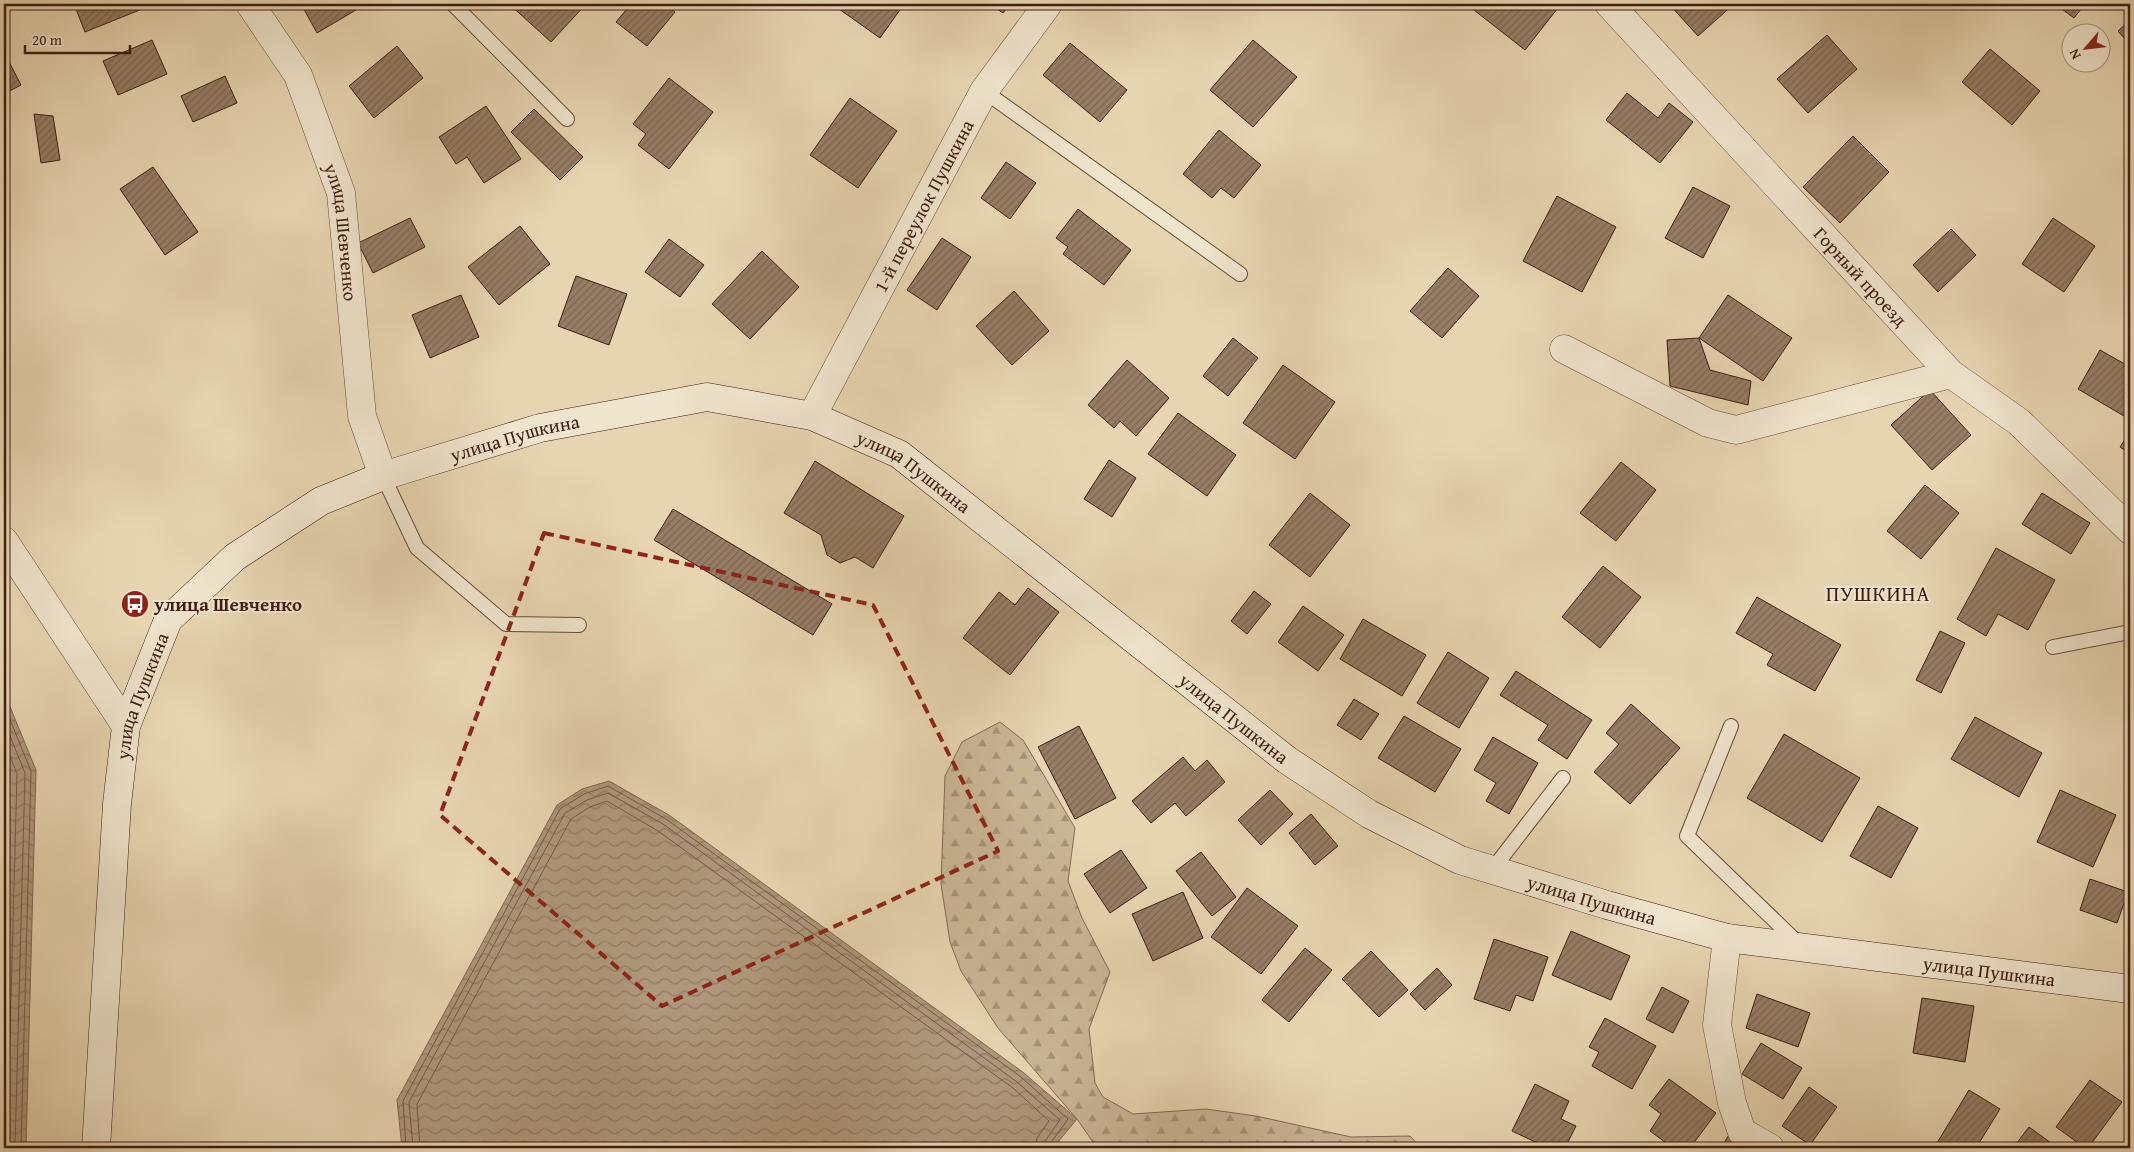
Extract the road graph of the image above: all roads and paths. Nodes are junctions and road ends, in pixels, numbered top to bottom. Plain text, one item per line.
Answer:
1 (250, 4) edge
2 (453, 4) edge
3 (1048, 4) edge
4 (1609, 4) edge
5 (984, 91) junction
6 (567, 119) dead end
7 (1240, 274) dead end
8 (1564, 349) dead end
9 (1951, 374) junction
10 (812, 416) junction
11 (383, 476) junction
12 (2129, 525) edge
13 (4, 541) edge
14 (579, 625) dead end
15 (2130, 632) edge
16 (2053, 648) dead end
17 (126, 726) junction
18 (1731, 726) dead end
19 (1564, 778) dead end
20 (1492, 870) junction
21 (1728, 938) junction
22 (1805, 949) junction
23 (2127, 992) edge
24 (96, 1148) edge
25 (1770, 1148) edge

1 - 11 street, улица Шевченко
2 - 6 lane
3 - 5 street, 1-й переулок Пушкина
4 - 9 street, Горный проезд
5 - 7 lane
5 - 10 street, 1-й переулок Пушкина
8 - 9 street
9 - 12 street, Горный проезд
10 - 11 street, улица Пушкина
10 - 20 street, улица Пушкина
11 - 14 lane
11 - 17 street, улица Пушкина
13 - 17 street
15 - 16 lane
17 - 24 street, улица Пушкина
18 - 22 lane
19 - 20 lane
20 - 21 street, улица Пушкина
21 - 22 street, улица Пушкина
21 - 25 street
22 - 23 street, улица Пушкина

